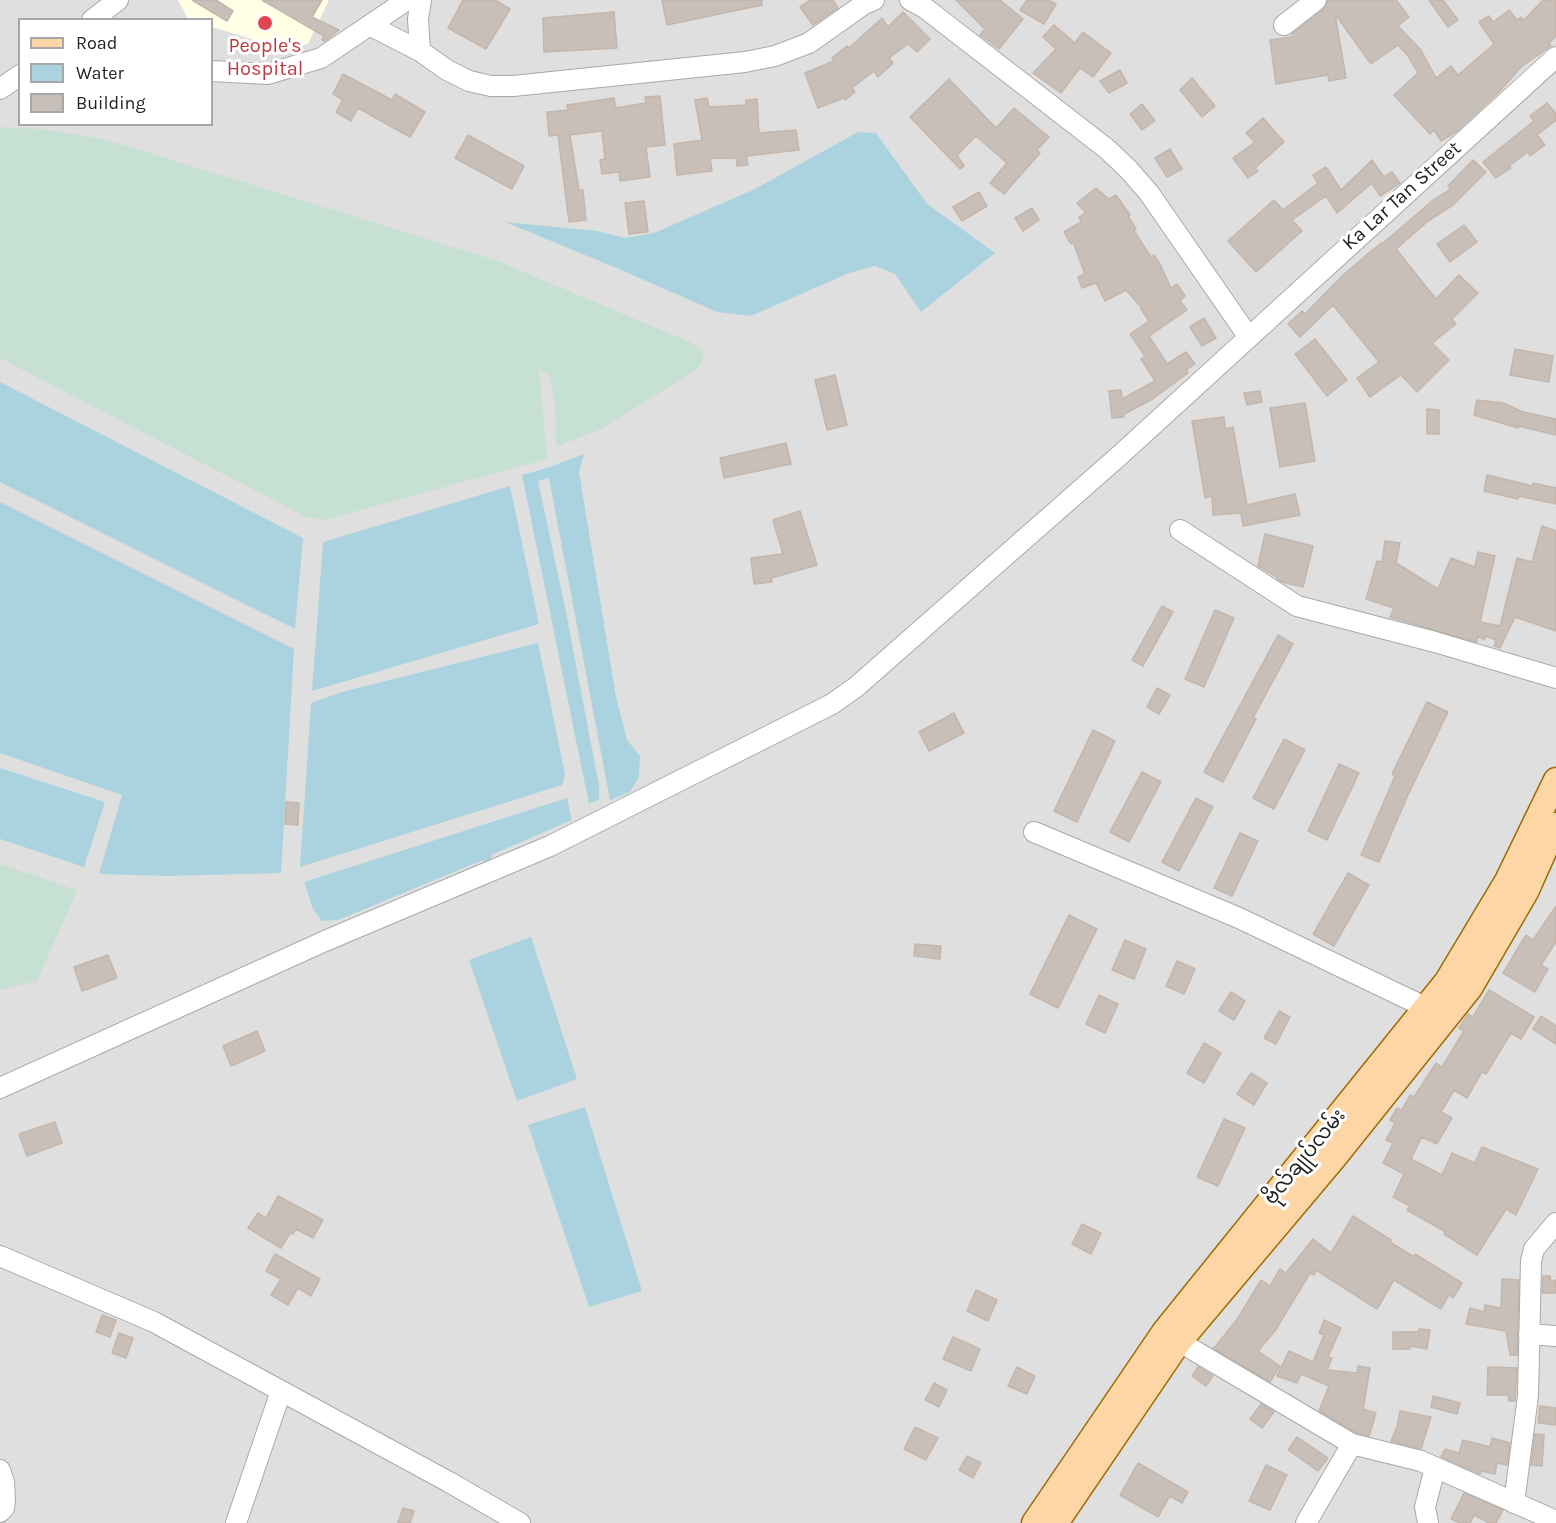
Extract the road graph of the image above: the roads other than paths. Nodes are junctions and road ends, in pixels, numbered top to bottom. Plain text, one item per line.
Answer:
1 (118, 0) edge
2 (406, 0) edge
3 (421, 0) edge
4 (874, 0) edge
5 (910, 0) edge
6 (1316, 0) edge
7 (95, 18) edge
8 (1284, 25) dead end
9 (371, 26) junction
10 (420, 51) junction
11 (1556, 57) edge
12 (213, 71) edge
13 (18, 76) edge
14 (0, 89) edge
15 (1248, 336) junction
16 (1180, 530) dead end
17 (1556, 678) edge
18 (1556, 780) edge
19 (1556, 825) edge
20 (1034, 832) dead end
21 (1425, 1007) junction
22 (0, 1088) edge
23 (1556, 1223) edge
24 (0, 1256) edge
25 (1529, 1334) junction
26 (1556, 1335) edge
27 (1172, 1337) junction
28 (281, 1391) junction
29 (1352, 1444) junction
30 (1435, 1468) junction
31 (0, 1470) edge
32 (1514, 1503) junction
33 (0, 1512) edge
34 (1556, 1521) edge
35 (236, 1523) edge
36 (520, 1523) edge
37 (1034, 1523) edge
38 (1056, 1523) edge
39 (1306, 1523) edge
40 (1428, 1523) edge

1 - 7 street
2 - 9 street
3 - 10 street
4 - 10 street
5 - 15 street
6 - 8 street
9 - 10 street
9 - 12 street
11 - 15 street, Ka Lar Tan Street
13 - 14 street
15 - 22 street, Ka Lar Tan Street
16 - 17 street
18 - 21 main road, ဗိုလ်ချုပ်လမ်း
19 - 27 main road, ဗိုလ်ချုပ်လမ်း
20 - 21 street
21 - 27 main road, ဗိုလ်ချုပ်လမ်း
23 - 25 street
24 - 28 street
25 - 26 street
25 - 32 street
27 - 29 street
27 - 37 main road, ဗိုလ်ချုပ်လမ်း
27 - 38 main road, ဗိုလ်ချုပ်လမ်း
28 - 35 street
28 - 36 street
29 - 30 street
29 - 39 street
30 - 32 street
30 - 40 street
31 - 33 street
32 - 34 street

